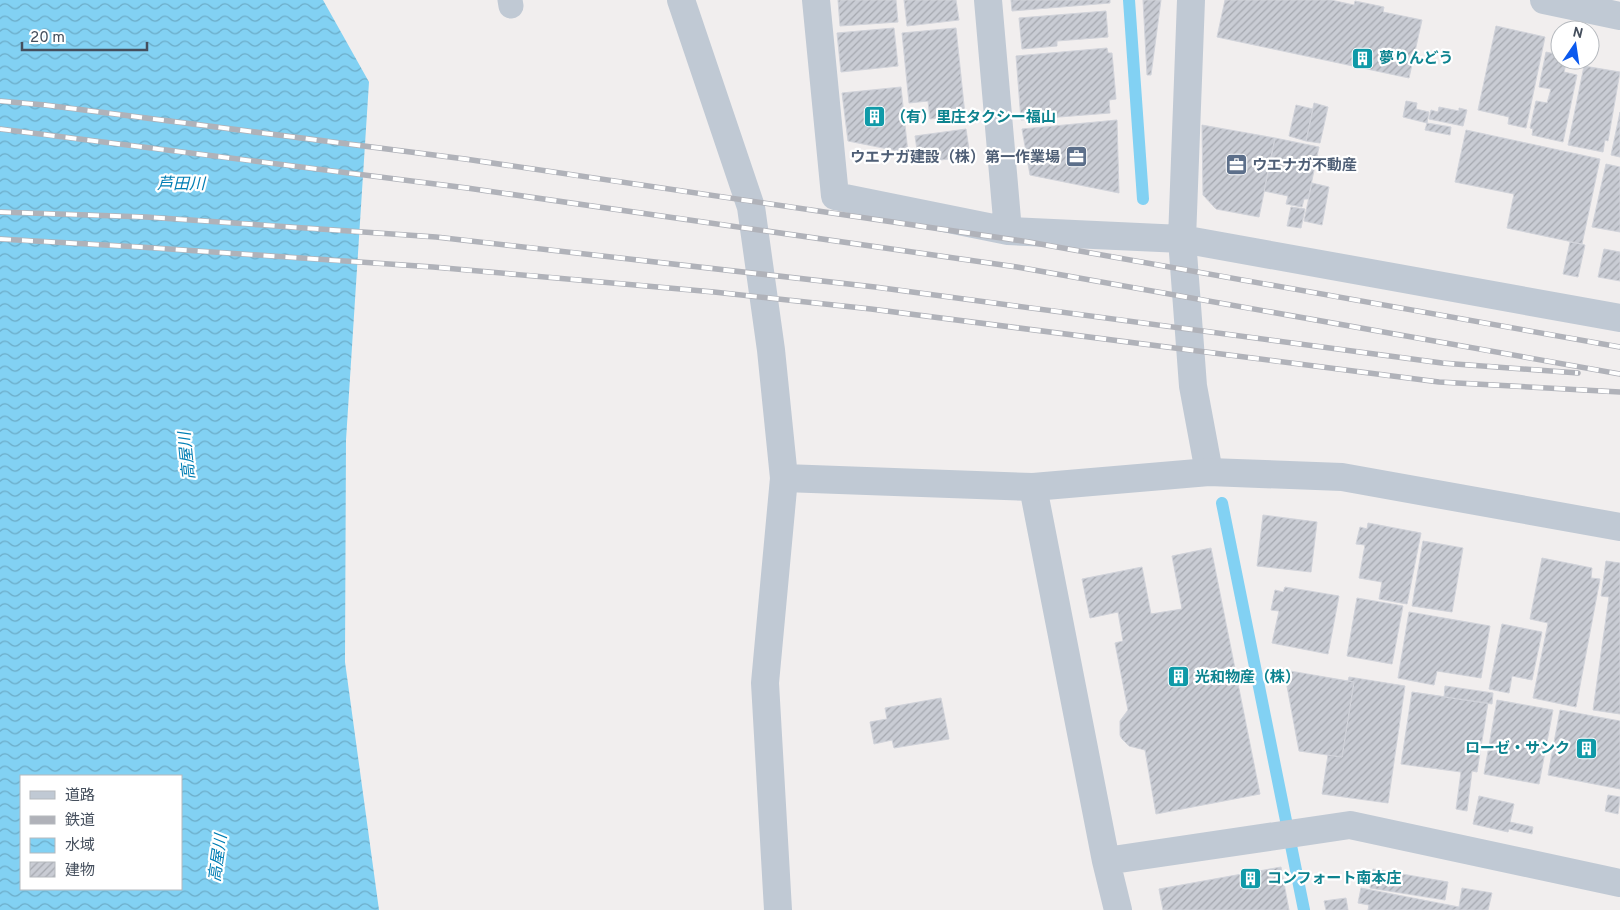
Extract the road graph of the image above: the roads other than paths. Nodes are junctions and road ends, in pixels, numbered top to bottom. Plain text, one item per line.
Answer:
1 (681, 0) edge
2 (816, 0) edge
3 (988, 0) edge
4 (1191, 0) edge
5 (1544, 0) edge
6 (1620, 16) edge
7 (1008, 231) junction
8 (1182, 239) junction
9 (1620, 318) edge
10 (1210, 472) junction
11 (784, 478) junction
12 (1033, 487) junction
13 (1620, 527) edge
14 (1106, 861) junction
15 (1620, 882) edge
16 (778, 910) edge
17 (1118, 910) edge

1 - 11 street
2 - 7 street
3 - 7 street
4 - 8 street
5 - 6 street
7 - 8 street
8 - 9 street
8 - 10 street
10 - 12 street
10 - 13 street
11 - 12 street
11 - 16 street
12 - 14 street
14 - 15 street
14 - 17 street

